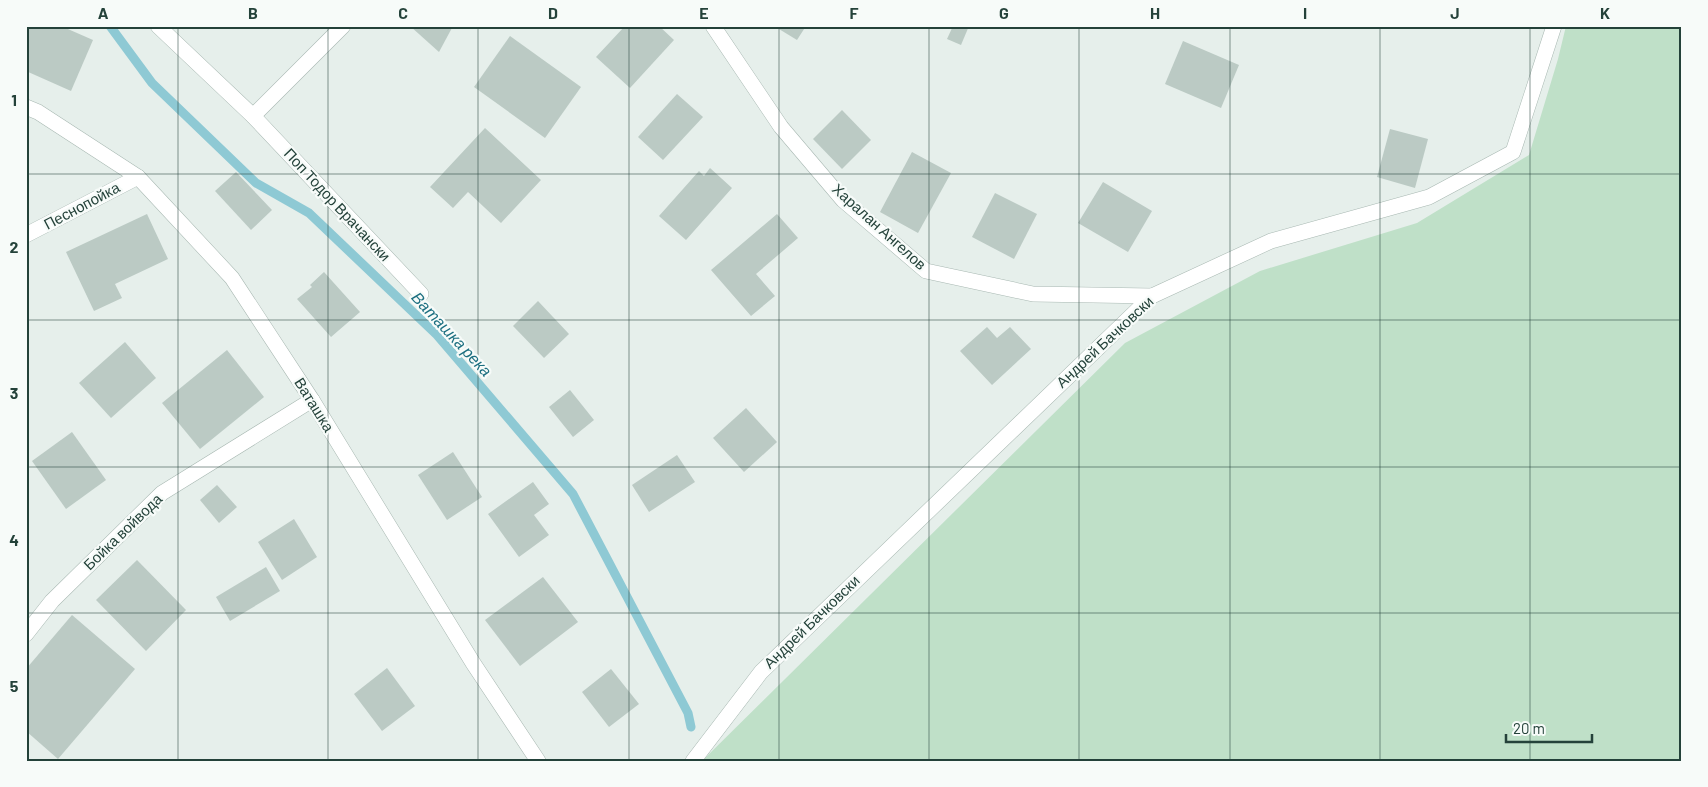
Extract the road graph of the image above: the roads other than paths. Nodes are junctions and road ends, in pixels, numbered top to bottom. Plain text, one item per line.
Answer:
1 (158, 26) edge
2 (343, 26) edge
3 (713, 26) edge
4 (1554, 26) edge
5 (26, 107) edge
6 (253, 116) junction
7 (138, 177) junction
8 (26, 236) edge
9 (421, 294) dead end
10 (1152, 296) junction
11 (312, 400) junction
12 (26, 634) edge
13 (538, 761) edge
14 (693, 761) edge

1 - 6 street, Поп Тодор Врачански
2 - 6 street
3 - 10 street, Харалан Ангелов
4 - 10 street, Андрей Бачковски
5 - 7 street, Ваташка
6 - 9 street, Поп Тодор Врачански
7 - 8 street, Песнопойка
7 - 11 street, Ваташка
10 - 14 street, Андрей Бачковски
11 - 12 street, Бойка войвода
11 - 13 street, Ваташка

